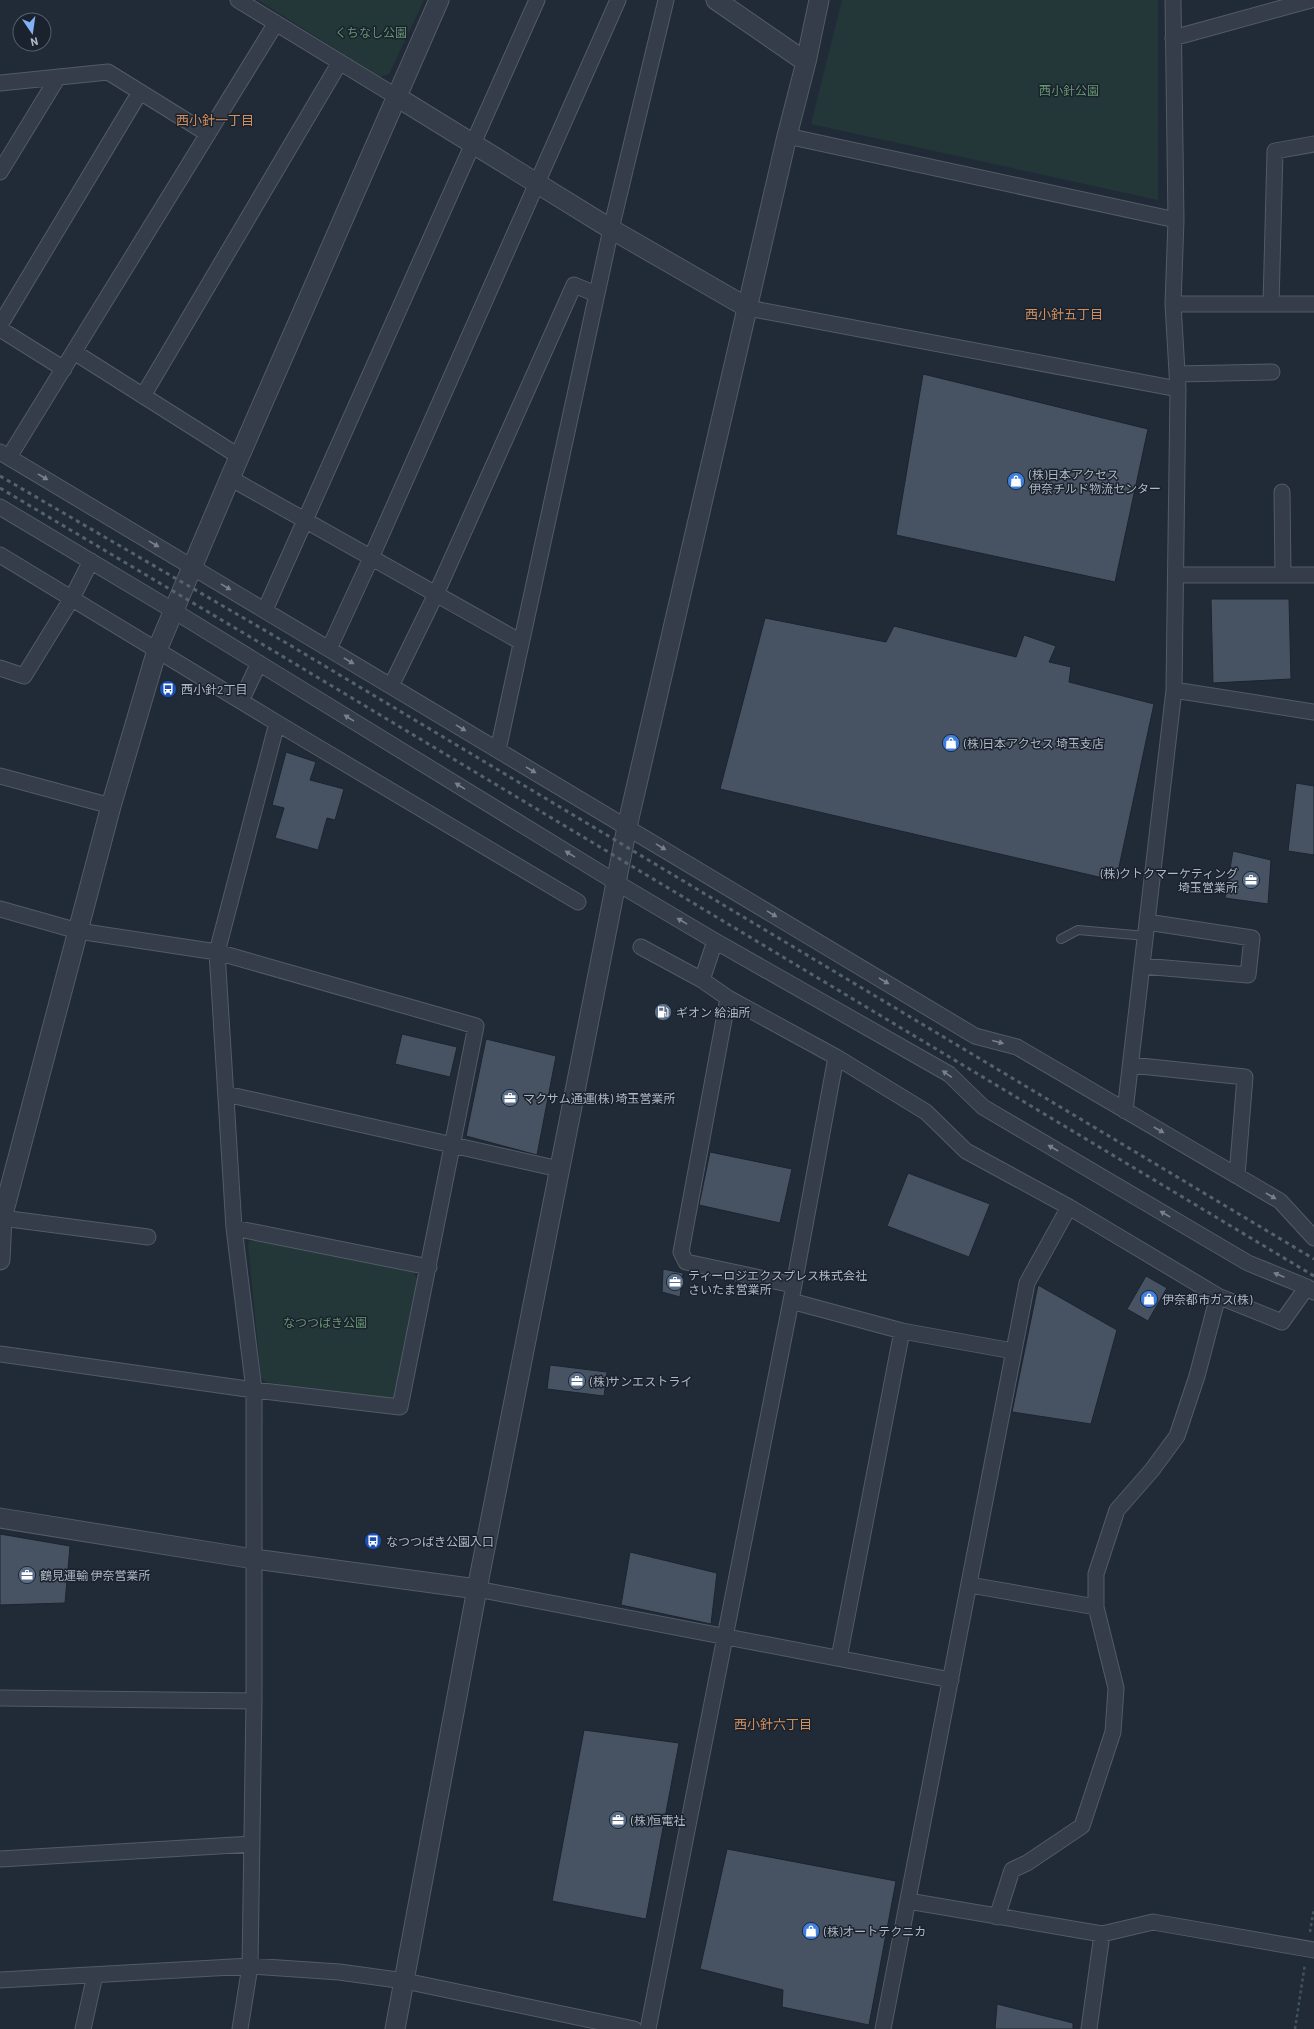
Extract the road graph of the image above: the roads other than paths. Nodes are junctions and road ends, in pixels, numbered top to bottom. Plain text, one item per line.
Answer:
1 (238, 0) edge
2 (439, 0) edge
3 (537, 0) edge
4 (618, 0) edge
5 (666, 0) edge
6 (716, 0) edge
7 (819, 0) edge
8 (1173, 0) edge
9 (1311, 0) edge
10 (276, 23) junction
11 (1173, 38) junction
12 (340, 62) junction
13 (806, 62) junction
14 (58, 77) junction
15 (0, 83) edge
16 (140, 92) junction
17 (397, 97) junction
18 (208, 134) junction
19 (787, 136) junction
20 (474, 144) junction
21 (1314, 144) edge
22 (0, 172) edge
23 (536, 183) junction
24 (1176, 220) junction
25 (611, 229) junction
26 (596, 294) junction
27 (1173, 304) junction
28 (1271, 304) junction
29 (1314, 304) edge
30 (748, 308) junction
31 (0, 325) edge
32 (0, 329) edge
33 (74, 352) junction
34 (64, 369) junction
35 (1272, 372) dead end
36 (1177, 381) junction
37 (143, 396) junction
38 (5, 454) edge
39 (240, 457) junction
40 (230, 478) junction
41 (1282, 492) dead end
42 (0, 507) edge
43 (305, 520) junction
44 (0, 554) edge
45 (371, 558) junction
46 (91, 561) junction
47 (192, 567) junction
48 (1176, 575) junction
49 (1283, 575) junction
50 (1314, 575) edge
51 (436, 594) junction
52 (72, 598) junction
53 (265, 610) junction
54 (174, 611) junction
55 (521, 642) junction
56 (329, 649) junction
57 (157, 650) junction
58 (260, 663) junction
59 (0, 668) edge
60 (391, 686) junction
61 (1174, 690) junction
62 (241, 701) junction
63 (1314, 712) edge
64 (277, 723) junction
65 (498, 750) junction
66 (0, 776) edge
67 (111, 806) junction
68 (627, 827) junction
69 (617, 883) junction
70 (578, 902) dead end
71 (0, 909) edge
72 (1146, 929) junction
73 (78, 931) junction
74 (1061, 939) dead end
75 (715, 941) junction
76 (641, 947) dead end
77 (217, 952) junction
78 (1142, 966) junction
79 (702, 980) junction
80 (728, 998) junction
81 (836, 1057) junction
82 (1131, 1065) junction
83 (226, 1094) junction
84 (1125, 1111) junction
85 (454, 1145) junction
86 (559, 1169) junction
87 (1237, 1176) junction
88 (1069, 1208) junction
89 (1, 1218) edge
90 (234, 1228) junction
91 (148, 1237) dead end
92 (1314, 1238) edge
93 (0, 1260) edge
94 (429, 1267) junction
95 (793, 1285) junction
96 (1310, 1290) edge
97 (1218, 1296) junction
98 (790, 1301) junction
99 (902, 1331) junction
100 (1013, 1352) junction
101 (0, 1354) edge
102 (254, 1390) junction
103 (0, 1518) edge
104 (254, 1559) junction
105 (970, 1585) junction
106 (477, 1589) junction
107 (1096, 1607) junction
108 (724, 1636) junction
109 (839, 1658) junction
110 (951, 1680) junction
111 (0, 1698) edge
112 (254, 1701) junction
113 (252, 1844) junction
114 (0, 1859) edge
115 (908, 1901) junction
116 (997, 1917) junction
117 (1102, 1934) junction
118 (1311, 1949) edge
119 (250, 1966) junction
120 (95, 1975) junction
121 (0, 1980) edge
122 (406, 1981) junction
123 (83, 2029) edge
124 (240, 2029) edge
125 (396, 2029) edge
126 (634, 2029) edge
127 (648, 2029) edge
128 (883, 2029) edge
129 (1089, 2029) edge

1 - 10 street
2 - 17 street
3 - 20 street
4 - 23 street
5 - 25 street
6 - 13 street
7 - 13 street
8 - 11 street
9 - 11 street
10 - 12 street
10 - 18 street
11 - 24 street
12 - 17 street
12 - 37 street
13 - 19 street
14 - 15 street
14 - 16 street
14 - 22 street
16 - 18 street
16 - 31 street
17 - 20 street
17 - 39 street
18 - 33 street
19 - 24 street
19 - 30 street
20 - 23 street
20 - 43 street
21 - 28 street
23 - 25 street
23 - 45 street
24 - 27 street
25 - 26 street
25 - 30 street
26 - 51 street
26 - 55 street
27 - 28 street
27 - 36 street
28 - 29 street
30 - 36 street
30 - 68 street
32 - 34 street
33 - 34 street
33 - 37 street
34 - 38 street
35 - 36 street
36 - 48 street
37 - 39 street
38 -> 47 street
39 - 40 street
40 - 43 street
40 - 47 street
41 - 49 street
42 - 46 street
43 - 45 street
43 - 53 street
44 - 52 street
45 - 51 street
45 - 56 street
46 - 52 street
46 - 54 street
47 -> 53 street
47 - 54 street
48 - 49 street
48 - 61 street
49 - 50 street
51 - 55 street
51 - 60 street
52 - 57 street
52 - 59 street
53 - 56 street
54 - 57 street
54 - 58 street
55 - 65 street
56 -> 60 street
57 - 62 street
57 - 67 street
58 - 62 street
69 -> 58 street
60 -> 65 street
61 - 63 street
61 - 72 street
62 - 64 street
64 - 70 street
64 - 77 street
65 -> 68 street
66 - 67 street
67 - 73 street
68 - 69 street
68 -> 84 street
75 -> 69 street
69 - 86 street
71 - 73 street
72 - 74 lane
72 - 78 street
72 - 78 street
73 - 77 street
73 - 89 street
75 - 79 street
96 -> 75 street
76 - 79 street
77 - 83 street
77 - 85 street
78 - 82 street
79 - 80 street
80 - 81 street
80 - 95 street
81 - 88 street
81 - 95 street
82 - 84 street
82 - 87 street
83 - 85 street
83 - 90 street
84 -> 87 street
85 - 86 street
85 - 94 street
86 - 106 street
87 -> 92 street
88 - 97 street
88 - 100 street
89 - 91 street
89 - 93 street
90 - 94 street
90 - 102 street
94 - 102 street
95 - 98 street
96 - 97 street
97 - 107 street
98 - 99 street
98 - 108 street
99 - 100 street
99 - 109 street
100 - 105 street
101 - 102 street
102 - 104 street
103 - 104 street
104 - 106 street
104 - 112 street
105 - 107 street
105 - 110 street
106 - 108 street
106 - 122 street
107 - 116 street
108 - 109 street
108 - 127 street
109 - 110 street
110 - 115 street
111 - 112 street
112 - 113 street
113 - 114 street
113 - 119 street
115 - 116 street
115 - 128 street
116 - 117 street
117 - 118 street
117 - 129 street
119 - 120 street
119 - 122 street
119 - 124 street
120 - 121 street
120 - 123 street
122 - 125 street
122 - 126 street

